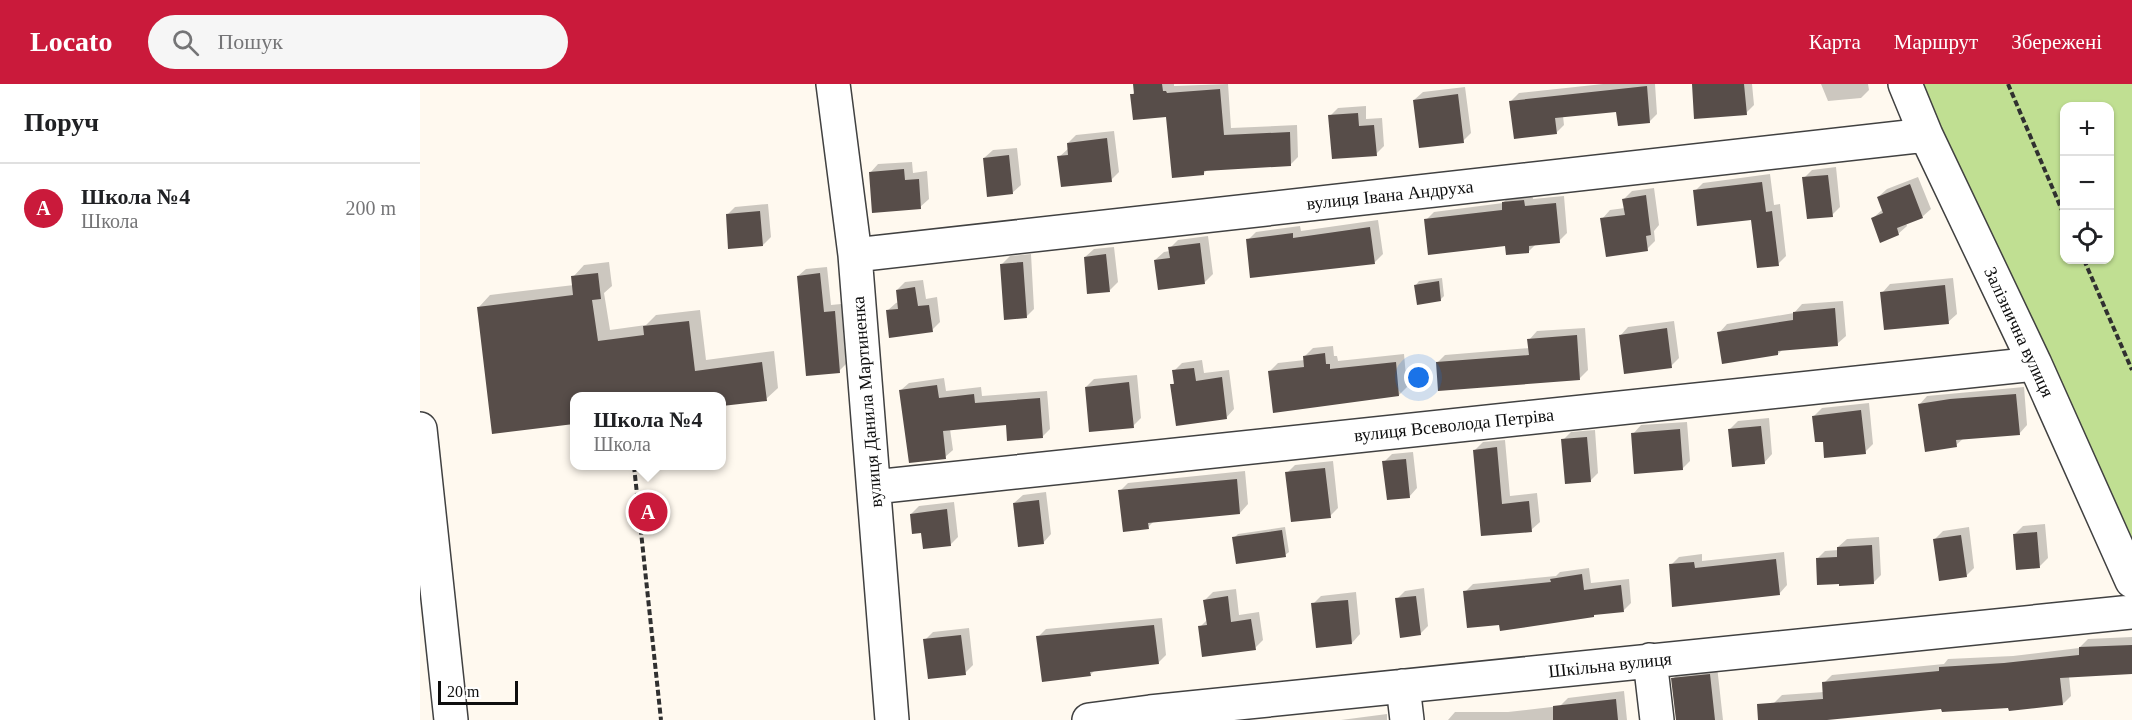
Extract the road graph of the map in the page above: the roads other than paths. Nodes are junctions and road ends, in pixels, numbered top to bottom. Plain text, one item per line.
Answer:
1 (833, 84) edge
2 (1905, 84) edge
3 (1926, 135) junction
4 (855, 255) junction
5 (2034, 364) junction
6 (420, 429) edge
7 (874, 487) junction
8 (2132, 581) edge
9 (2132, 612) edge
10 (1650, 660) junction
11 (1403, 686) junction
12 (1150, 716) edge
13 (452, 720) edge
14 (892, 720) edge
15 (1089, 720) edge
16 (1407, 720) edge
17 (1657, 720) edge

1 - 4 street, вулиця Данила Мартиненка
2 - 3 street, Залізнична вулиця
3 - 4 street, вулиця Івана Андруха
3 - 5 street, Залізнична вулиця
4 - 7 street, вулиця Данила Мартиненка
5 - 7 street, вулиця Всеволода Петріва
5 - 8 street, Залізнична вулиця
6 - 13 street
7 - 14 street, вулиця Данила Мартиненка
9 - 10 street, Шкільна вулиця
10 - 11 street, Шкільна вулиця
10 - 17 street
11 - 12 street, Шкільна вулиця
11 - 16 street
12 - 15 street, Шкільна вулиця

